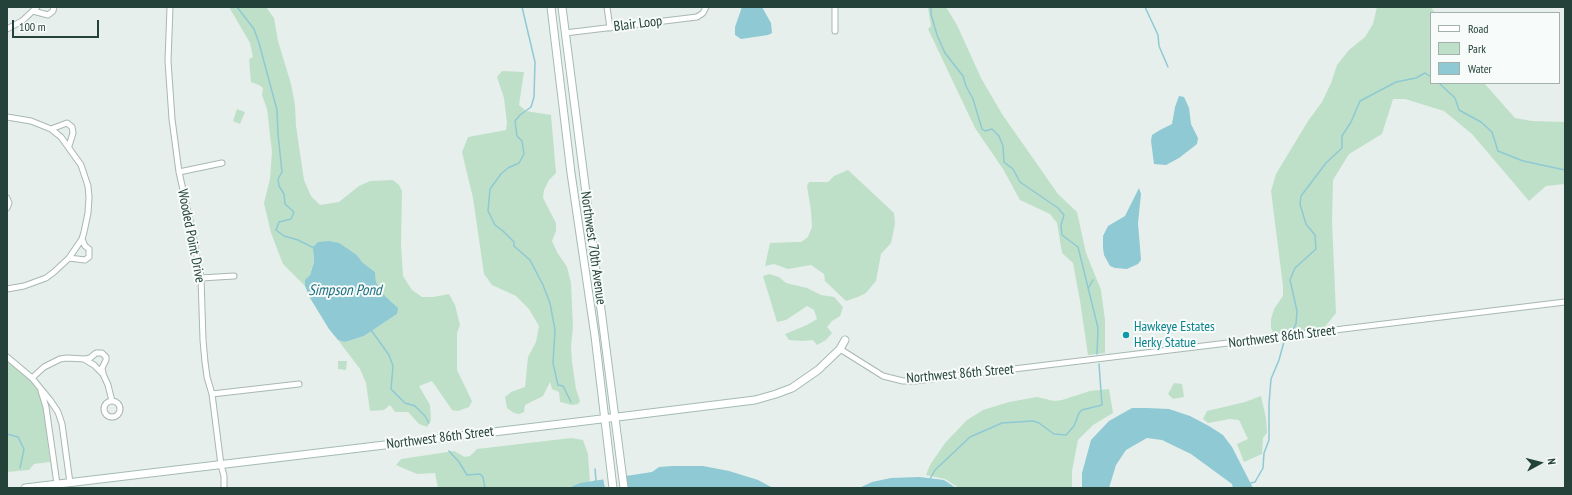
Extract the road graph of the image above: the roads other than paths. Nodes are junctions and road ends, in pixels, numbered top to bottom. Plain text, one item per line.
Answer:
1 (54, 7) edge
2 (170, 7) edge
3 (551, 7) edge
4 (562, 7) edge
5 (607, 7) edge
6 (706, 7) edge
7 (835, 7) edge
8 (35, 9) edge
9 (610, 28) junction
10 (7, 29) edge
11 (835, 31) dead end
12 (565, 33) junction
13 (7, 117) edge
14 (51, 129) junction
15 (69, 146) junction
16 (580, 152) junction
17 (569, 153) junction
18 (222, 163) dead end
19 (179, 172) junction
20 (7, 198) edge
21 (7, 208) edge
22 (82, 239) junction
23 (69, 258) junction
24 (234, 276) dead end
25 (201, 278) junction
26 (7, 289) edge
27 (1565, 302) edge
28 (845, 340) dead end
29 (840, 349) junction
30 (7, 357) edge
31 (84, 359) junction
32 (103, 374) junction
33 (32, 378) junction
34 (299, 384) dead end
35 (40, 390) junction
36 (212, 394) junction
37 (112, 401) dead end
38 (613, 418) junction
39 (605, 419) junction
40 (221, 465) junction
41 (56, 484) junction
42 (66, 485) edge
43 (25, 488) edge
44 (224, 488) edge
45 (613, 488) edge
46 (624, 488) edge

1 - 8 street
2 - 19 street, Wooded Point Drive
3 - 17 main road, Northwest 70th Avenue
4 - 12 main road, Northwest 70th Avenue
5 - 9 street
6 - 9 street, Blair Loop
7 - 11 street
8 - 10 street
9 - 12 street, Blair Loop
12 - 16 main road, Northwest 70th Avenue
13 - 14 street
14 - 15 street
14 - 15 street
15 - 22 street
16 - 17 street
16 - 38 main road, Northwest 70th Avenue
17 - 39 main road, Northwest 70th Avenue
18 - 19 street
19 - 25 street, Wooded Point Drive
20 - 21 street
22 - 23 street
22 - 23 street
23 - 26 street
24 - 25 street
25 - 36 street, Wooded Point Drive
27 - 29 street, Northwest 86th Street
28 - 29 main road, Northwest 86th Street
29 - 38 main road, Northwest 86th Street
30 - 33 street
31 - 32 street
31 - 32 street
31 - 33 street
32 - 37 street
33 - 35 street
34 - 36 street
35 - 41 street
35 - 42 street
36 - 40 street, Wooded Point Drive
38 - 39 main road, Northwest 86th Street
38 - 46 main road, Northwest 70th Avenue
39 - 40 main road, Northwest 86th Street
39 - 45 main road, Northwest 70th Avenue
40 - 42 main road, Northwest 86th Street
40 - 44 street, Wooded Point Drive
41 - 42 main road, Northwest 86th Street
41 - 43 main road, Northwest 86th Street

